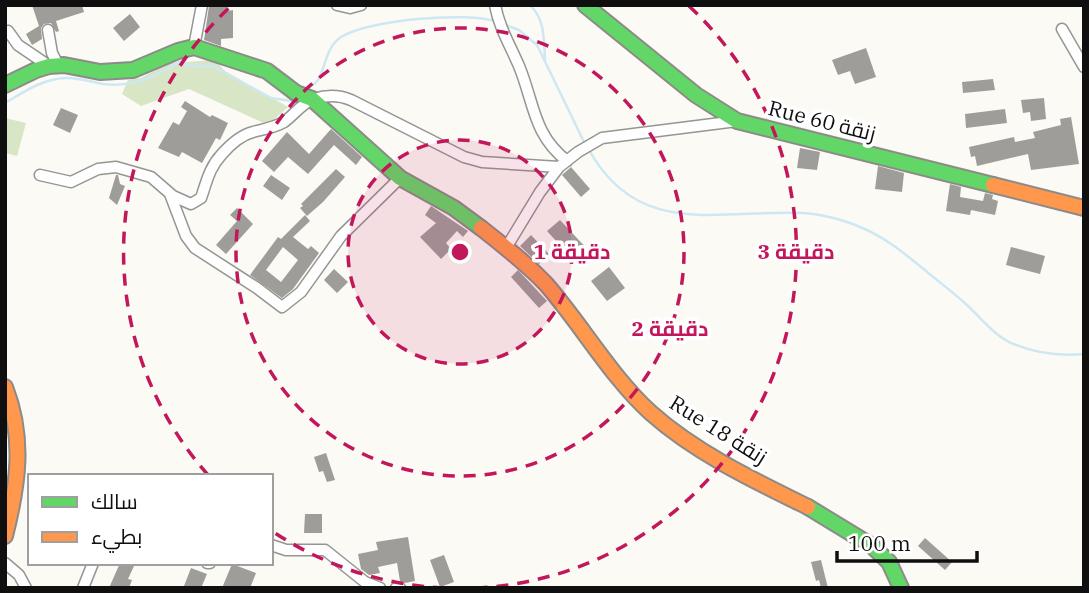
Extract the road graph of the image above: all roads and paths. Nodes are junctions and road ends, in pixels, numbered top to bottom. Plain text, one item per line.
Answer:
1 (202, 5) edge
2 (337, 5) edge
3 (361, 5) edge
4 (495, 5) edge
5 (584, 5) edge
6 (1062, 29) dead end
7 (48, 30) dead end
8 (8, 31) dead end
9 (194, 47) junction
10 (54, 65) junction
11 (1084, 67) edge
12 (5, 85) edge
13 (305, 96) junction
14 (737, 121) junction
15 (563, 164) junction
16 (40, 175) dead end
17 (400, 178) junction
18 (168, 190) junction
19 (1084, 208) edge
20 (506, 248) junction
21 (5, 387) edge
22 (5, 536) edge
23 (273, 546) edge
24 (5, 563) edge
25 (92, 565) edge
26 (26, 588) edge
27 (83, 588) edge
28 (380, 588) edge
29 (901, 588) edge

1 - 9 street
2 - 3 street
4 - 15 street
5 - 14 main road, Rue 60 زنقة
6 - 11 street
7 - 10 street
8 - 10 street
9 - 10 main road
9 - 13 main road, Rue 18 زنقة
10 - 12 main road
13 - 15 street
13 - 17 main road, Rue 18 زنقة
13 - 18 street
14 - 15 street
14 - 19 main road, Rue 60 زنقة
15 - 20 street
16 - 18 street
17 - 18 street
17 - 20 main road, Rue 18 زنقة
20 - 29 main road, Rue 18 زنقة
21 - 22 main road
23 - 28 street
24 - 26 street
25 - 27 street

